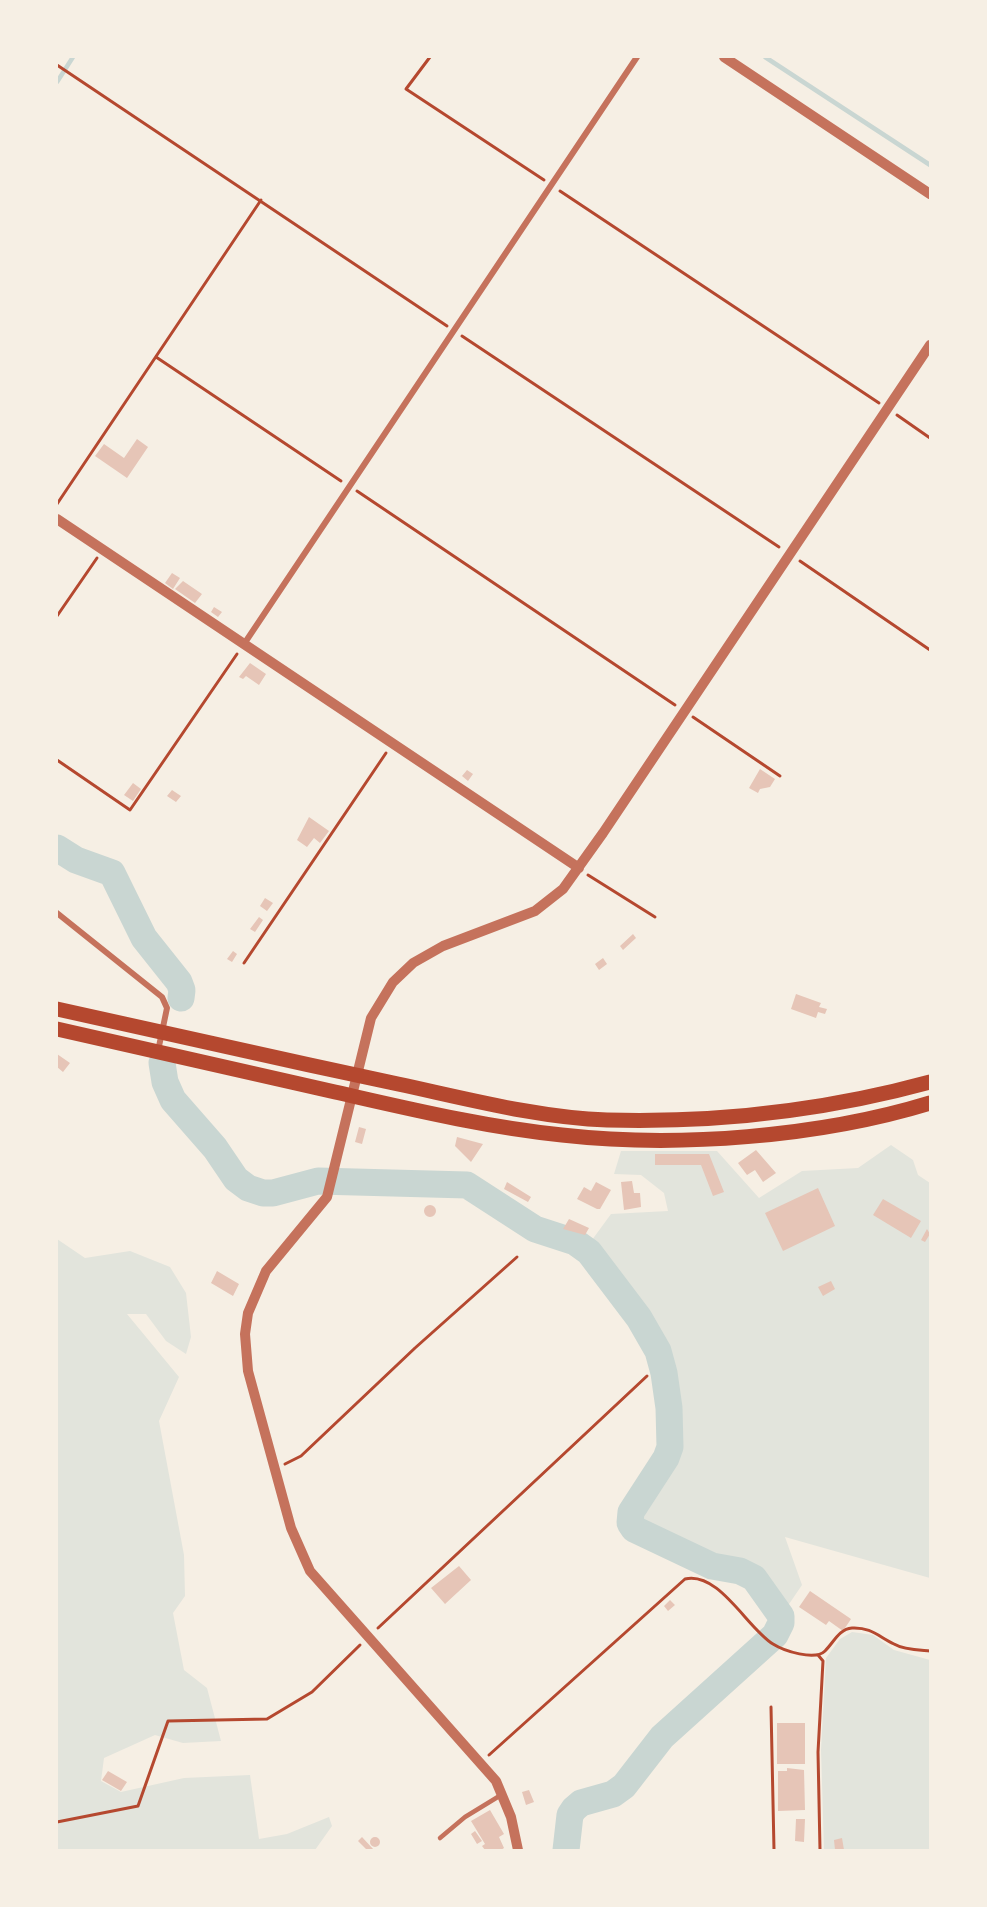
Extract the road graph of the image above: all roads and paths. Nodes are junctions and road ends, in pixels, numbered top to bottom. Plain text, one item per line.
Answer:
1 (430, 57) edge
2 (637, 57) edge
3 (724, 57) edge
4 (57, 65) edge
5 (551, 185) junction
6 (930, 194) edge
7 (261, 200) junction
8 (454, 330) junction
9 (930, 345) edge
10 (156, 357) junction
11 (887, 409) junction
12 (930, 438) edge
13 (350, 487) junction
14 (57, 504) edge
15 (57, 519) edge
16 (102, 549) junction
17 (790, 554) junction
18 (57, 616) edge
19 (244, 644) junction
20 (930, 650) edge
21 (685, 711) junction
22 (393, 744) junction
23 (57, 760) edge
24 (780, 776) dead end
25 (579, 868) junction
26 (57, 913) edge
27 (655, 917) dead end
28 (244, 963) dead end
29 (57, 1009) edge
30 (57, 1029) edge
31 (162, 1032) junction
32 (158, 1052) junction
33 (356, 1075) junction
34 (930, 1082) edge
35 (352, 1095) junction
36 (930, 1103) edge
37 (518, 1257) dead end
38 (646, 1376) dead end
39 (275, 1469) junction
40 (367, 1638) junction
41 (930, 1651) edge
42 (818, 1654) junction
43 (771, 1707) dead end
44 (481, 1762) junction
45 (502, 1795) junction
46 (57, 1822) edge
47 (440, 1838) dead end
48 (518, 1850) edge
49 (774, 1850) edge
50 (820, 1850) edge

1 - 5 path
2 - 5 street
3 - 6 street
4 - 7 path
5 - 8 street
5 - 11 path
7 - 8 path
7 - 10 path
8 - 13 street
8 - 17 path
9 - 11 street
10 - 13 path
10 - 14 path
11 - 12 path
11 - 17 street
13 - 19 street
13 - 21 path
15 - 16 street
16 - 18 path
16 - 19 street
17 - 20 path
17 - 21 street
19 - 22 street
19 - 23 path
21 - 24 path
21 - 25 street
22 - 25 street
22 - 28 path
25 - 27 path
25 - 33 street
26 - 31 street
29 - 31 highway
30 - 32 highway
31 - 32 street
31 - 33 highway
32 - 35 highway
33 - 34 highway
33 - 35 street
35 - 36 highway
35 - 39 street
37 - 39 path
38 - 40 path
39 - 40 street
40 - 44 street
40 - 46 path
41 - 42 path
42 - 44 path
42 - 50 path
43 - 49 path
44 - 45 street
45 - 47 lane
45 - 48 street

